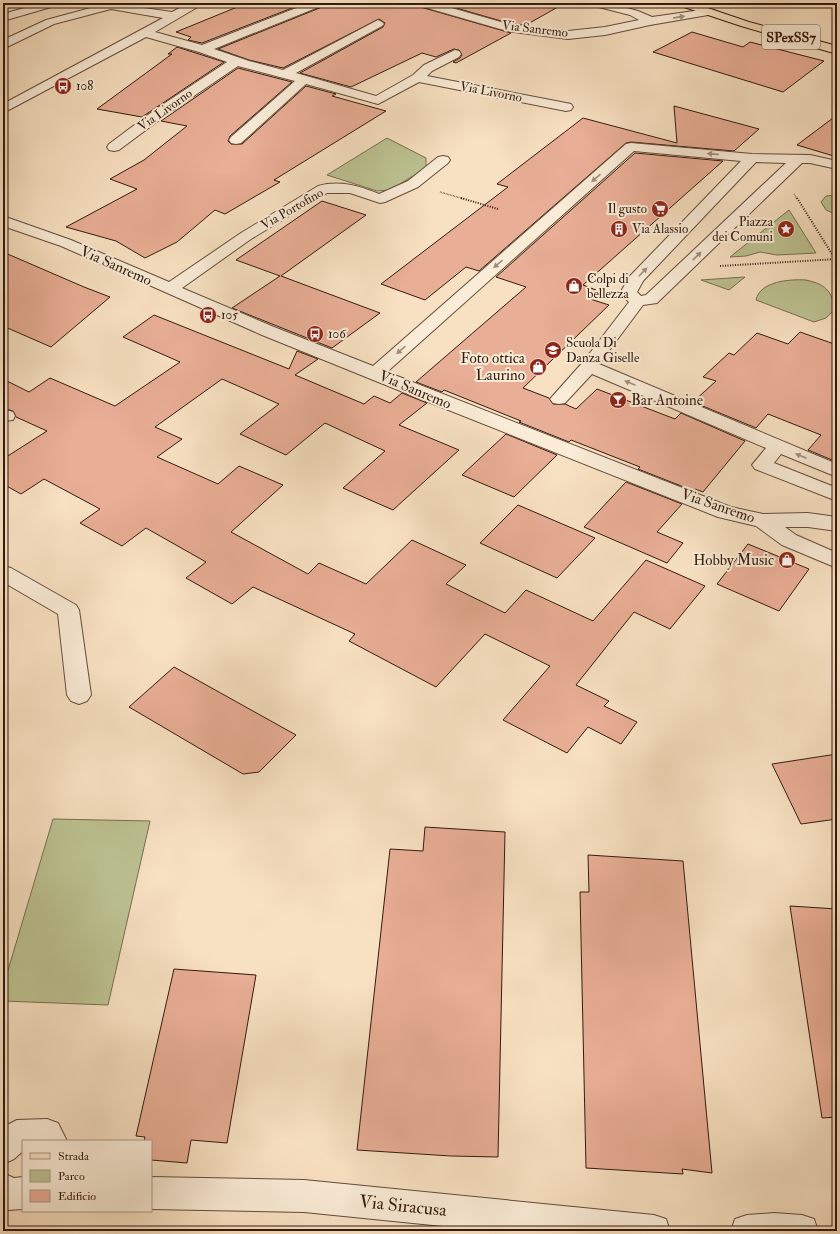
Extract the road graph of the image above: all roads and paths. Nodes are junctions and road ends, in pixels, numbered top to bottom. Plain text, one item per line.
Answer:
1 (54, 3) edge
2 (197, 3) edge
3 (421, 3) edge
4 (682, 3) edge
5 (317, 4) dead end
6 (599, 4) edge
7 (664, 9) dead end
8 (708, 12) junction
9 (174, 16) junction
10 (3, 18) edge
11 (650, 21) junction
12 (378, 24) dead end
13 (146, 33) junction
14 (3, 45) edge
15 (203, 49) junction
16 (837, 50) edge
17 (455, 54) dead end
18 (236, 61) junction
19 (285, 74) junction
20 (417, 78) junction
21 (304, 79) junction
22 (566, 107) dead end
23 (3, 110) edge
24 (236, 140) dead end
25 (114, 147) dead end
26 (752, 158) junction
27 (798, 159) junction
28 (443, 160) dead end
29 (837, 165) edge
30 (794, 194) dead end
31 (461, 198) dead end
32 (498, 209) dead end
33 (3, 221) edge
34 (837, 260) edge
35 (715, 267) dead end
36 (170, 289) junction
37 (638, 301) junction
38 (589, 366) junction
39 (375, 373) junction
40 (559, 398) dead end
41 (778, 446) junction
42 (837, 471) edge
43 (837, 495) edge
44 (763, 521) junction
45 (837, 524) edge
46 (837, 561) edge
47 (3, 573) edge
48 (79, 694) dead end
49 (50, 1140) edge
50 (3, 1148) edge
51 (3, 1189) edge
52 (22, 1193) edge
53 (152, 1193) edge
54 (654, 1231) edge
55 (746, 1231) edge
56 (802, 1231) edge

1 - 10 street
2 - 9 street
3 - 11 street, Via Sanremo
4 - 8 main road, SPexSS7
5 - 15 street
6 - 11 street
7 - 11 street, Via Sanremo
11 -> 8 street, Via Sanremo
8 - 16 main road, SPexSS7
9 - 13 street
9 - 14 street
12 - 19 street
13 - 15 street
13 - 23 street
15 - 18 street
17 - 20 street
18 - 19 street
18 - 25 street, Via Livorno
19 - 21 street
20 - 21 street
20 - 22 street, Via Livorno
21 - 24 street
26 - 27 street
37 -> 26 street
26 -> 39 street
27 - 29 street
37 -> 27 street
28 - 36 street, Via Portofino
30 - 34 path
31 - 32 path
33 - 36 street, Via Sanremo
34 - 35 path
36 - 39 street, Via Sanremo
37 - 38 street
38 - 40 street
41 -> 38 street
39 - 44 street, Via Sanremo
42 -> 41 street
41 - 43 street
44 - 45 street, Via Sanremo
44 - 46 street
47 - 48 street
49 - 50 street
51 - 52 street
53 - 54 street, Via Siracusa
55 - 56 street

